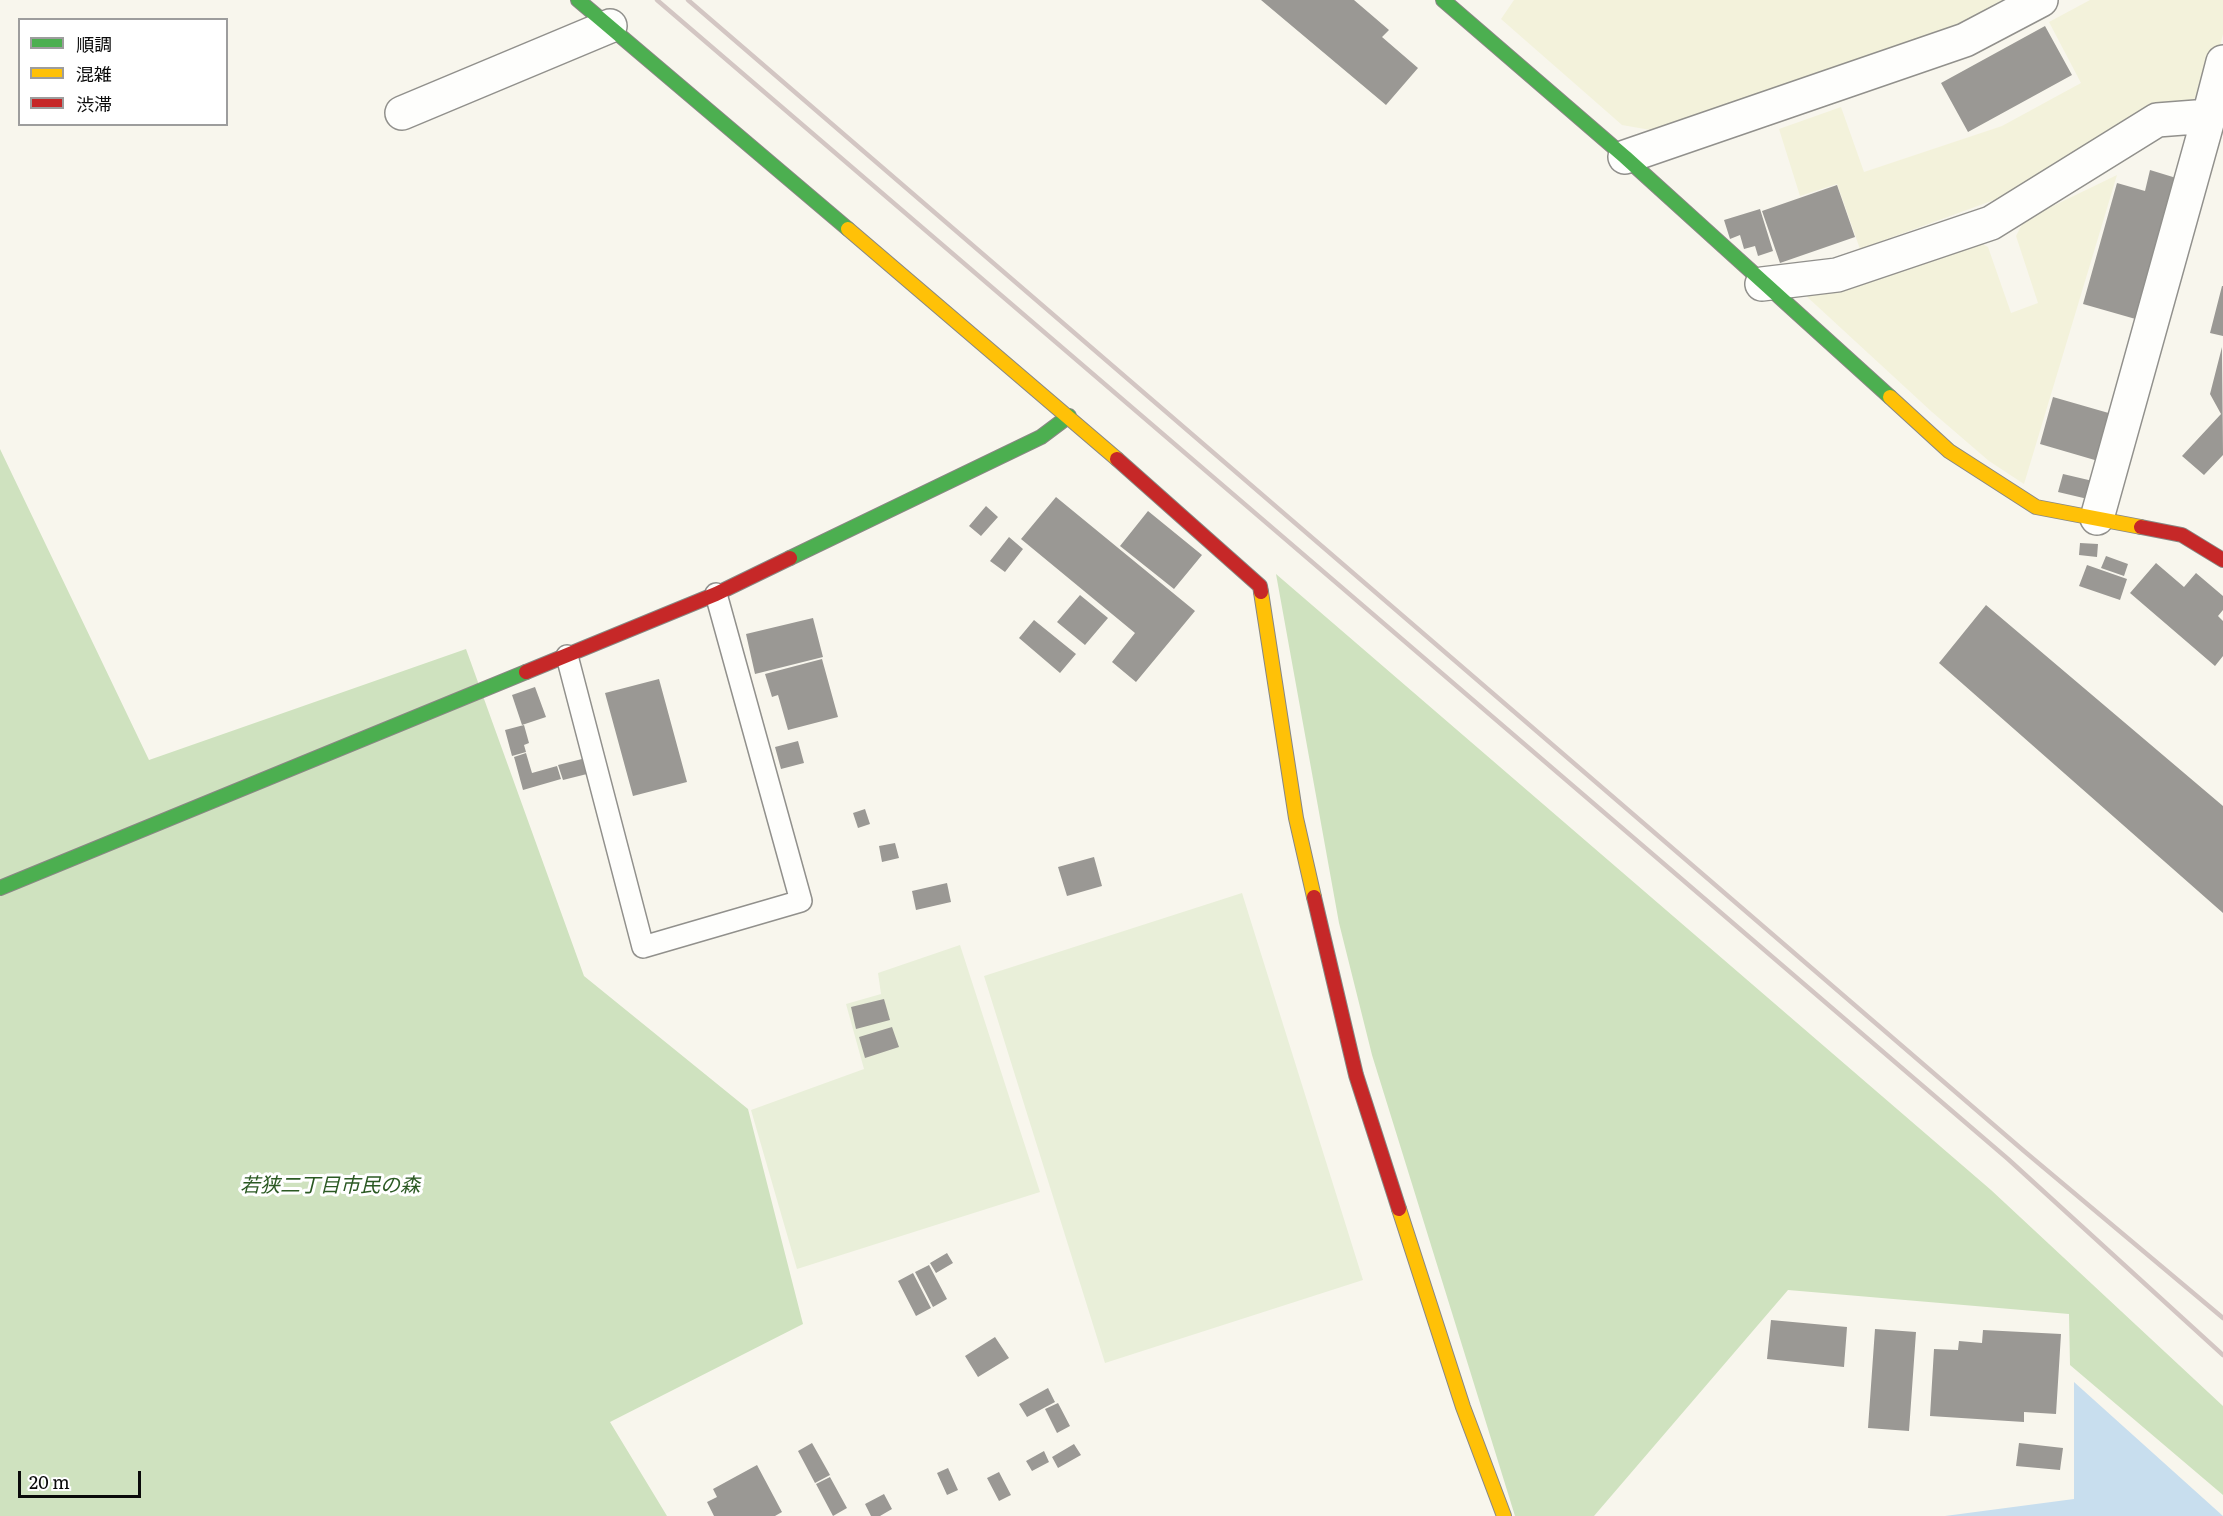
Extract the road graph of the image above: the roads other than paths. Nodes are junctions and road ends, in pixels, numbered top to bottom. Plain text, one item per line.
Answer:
1 (578, 0) edge
2 (1443, 0) edge
3 (2041, 0) edge
4 (610, 27) junction
5 (2223, 62) edge
6 (402, 113) dead end
7 (2209, 116) junction
8 (1625, 157) junction
9 (1762, 284) junction
10 (1069, 416) junction
11 (2097, 518) junction
12 (2223, 560) edge
13 (716, 594) junction
14 (567, 656) junction
15 (0, 888) edge
16 (1504, 1516) edge

1 - 4 street
2 - 8 street
3 - 8 street
4 - 6 street
4 - 10 street
5 - 7 street
7 - 9 street
7 - 11 street
8 - 9 street
9 - 11 street
10 - 13 street
10 - 16 street
11 - 12 street
13 - 14 street
13 - 14 lane
14 - 15 street

